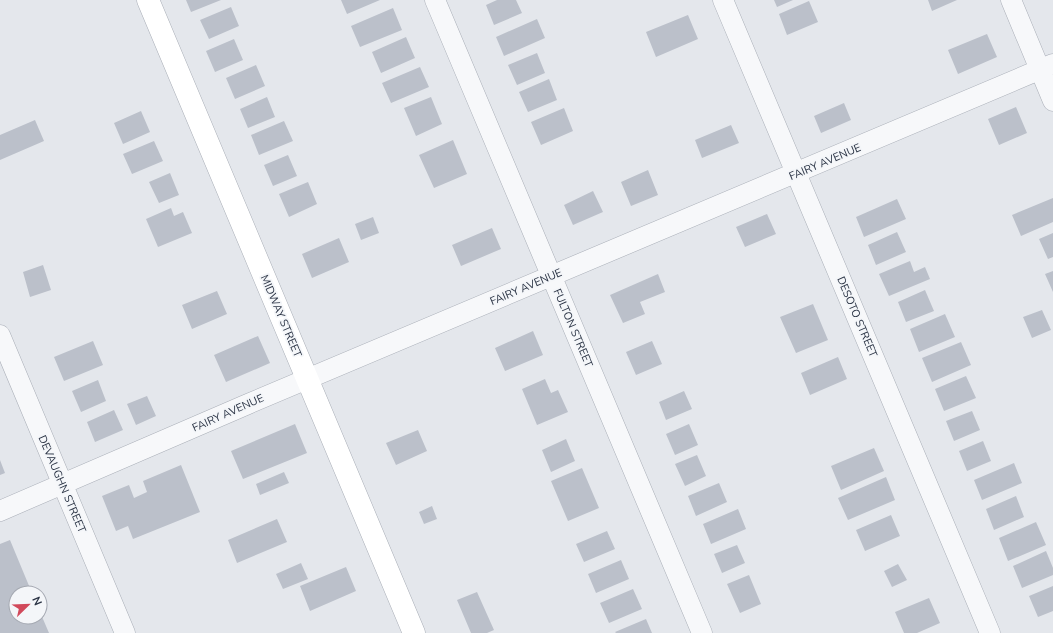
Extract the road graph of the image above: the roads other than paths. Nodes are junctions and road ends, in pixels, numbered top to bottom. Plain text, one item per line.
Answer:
1 (148, 0) edge
2 (436, 0) edge
3 (723, 0) edge
4 (1011, 0) edge
5 (1046, 67) edge
6 (1053, 101) edge
7 (796, 174) junction
8 (551, 276) junction
9 (0, 335) edge
10 (307, 380) junction
11 (63, 484) junction
12 (0, 511) edge
13 (125, 633) edge
14 (414, 633) edge
15 (702, 633) edge
16 (990, 633) edge

1 - 10 street, MIDWAY STREET
2 - 8 street, FULTON STREET
3 - 7 street, DESOTO STREET
4 - 5 street
5 - 6 street
5 - 7 street, FAIRY AVENUE
7 - 8 street, FAIRY AVENUE
7 - 16 street, DESOTO STREET
8 - 10 street, FAIRY AVENUE
8 - 15 street, FULTON STREET
9 - 11 street, DEVAUGHN STREET
10 - 11 street, FAIRY AVENUE
10 - 14 street, MIDWAY STREET
11 - 12 street, FAIRY AVENUE
11 - 13 street, DEVAUGHN STREET

